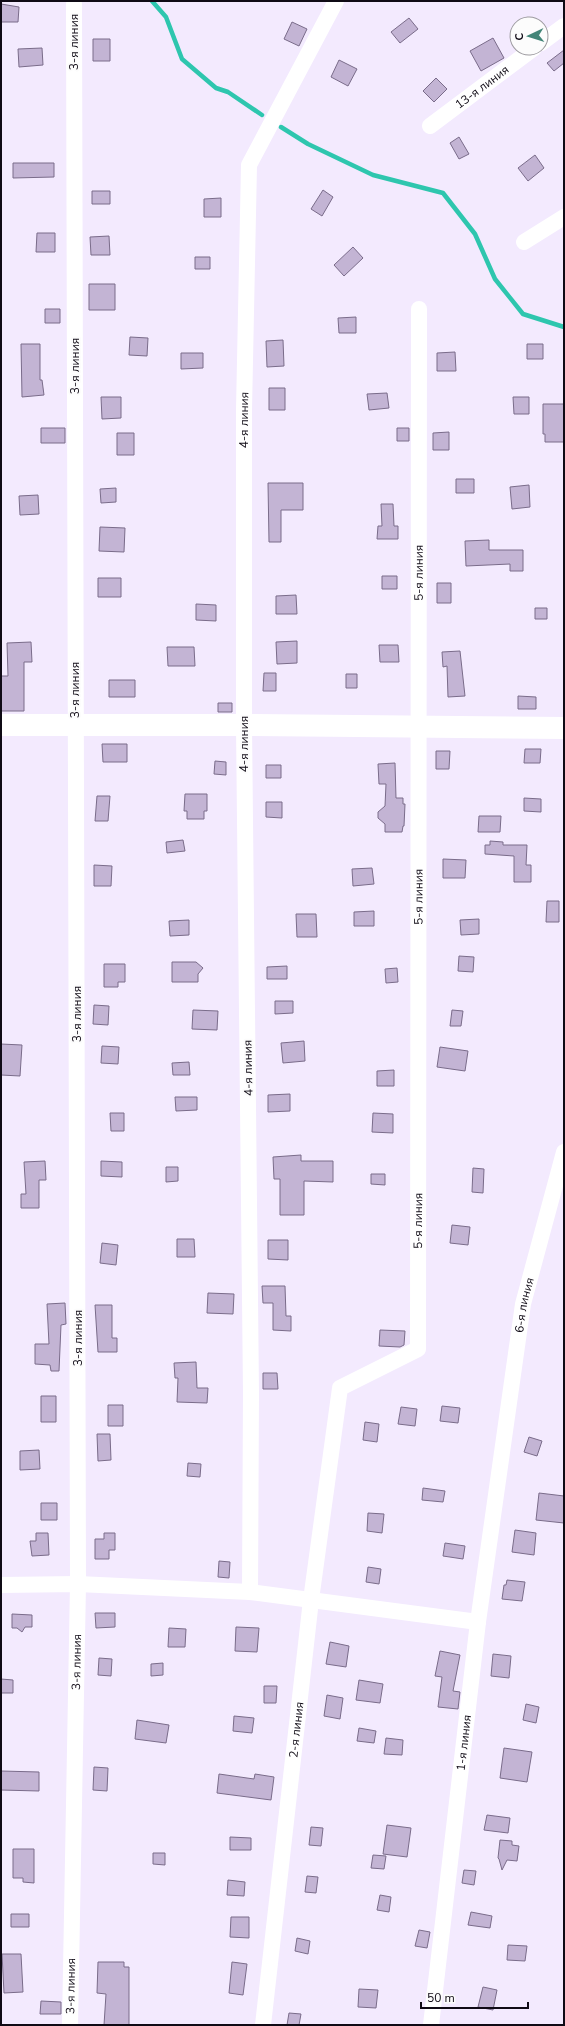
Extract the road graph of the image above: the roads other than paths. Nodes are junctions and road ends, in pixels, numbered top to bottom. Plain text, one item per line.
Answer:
1 (336, 1) edge
2 (74, 4) dead end
3 (564, 26) edge
4 (549, 37) edge
5 (523, 56) edge
6 (430, 126) dead end
7 (564, 217) edge
8 (524, 242) dead end
9 (419, 309) dead end
10 (244, 724) junction
11 (1, 725) edge
12 (75, 725) junction
13 (419, 726) junction
14 (564, 728) edge
15 (564, 1152) edge
16 (334, 1435) joint
17 (501, 1462) joint
18 (78, 1584) junction
19 (1, 1585) edge
20 (250, 1592) junction
21 (311, 1600) junction
22 (478, 1622) junction
23 (70, 2025) edge
24 (263, 2025) edge
25 (431, 2025) edge

1 - 10 street, 4-я линия
2 - 12 street, 3-я линия
3 - 4 street
5 - 6 street, 13-я линия
7 - 8 street
9 - 13 street, 5-я линия
10 - 12 street
10 - 13 street
10 - 20 street, 4-я линия
11 - 12 street
12 - 18 street, 3-я линия
13 - 14 street
13 - 16 street, 5-я линия
15 - 17 street, 6-я линия
16 - 21 street, 2-я линия
17 - 22 street, 1-я линия
18 - 19 street
18 - 20 street
18 - 23 street, 3-я линия
20 - 21 street
21 - 22 street
21 - 24 street, 2-я линия
22 - 25 street, 1-я линия

